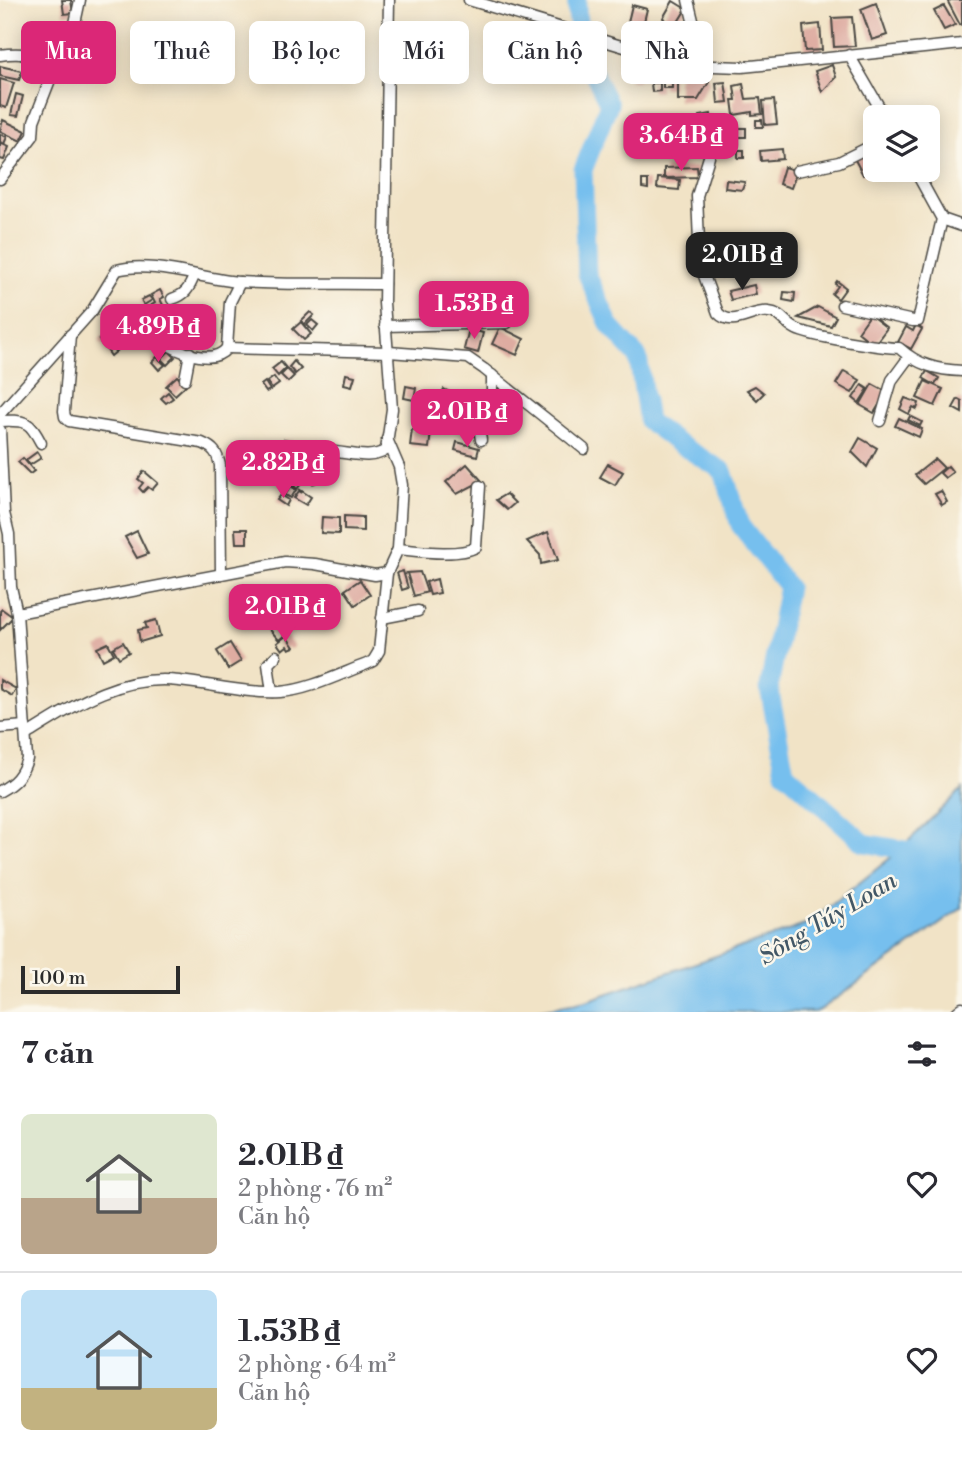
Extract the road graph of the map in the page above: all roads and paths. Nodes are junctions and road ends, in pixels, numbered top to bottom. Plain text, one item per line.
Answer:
1 (80, 0) edge
2 (389, 0) edge
3 (469, 0) edge
4 (688, 0) edge
5 (76, 21) edge
6 (693, 21) edge
7 (962, 44) edge
8 (621, 47) edge
9 (21, 52) edge
10 (0, 55) edge
11 (849, 55) junction
12 (713, 65) edge
13 (48, 84) edge
14 (878, 105) edge
15 (863, 150) edge
16 (709, 157) dead end
17 (797, 170) dead end
18 (0, 179) edge
19 (922, 182) edge
20 (942, 219) junction
21 (962, 226) edge
22 (194, 276) junction
23 (240, 282) junction
24 (384, 284) junction
25 (172, 299) dead end
26 (842, 305) dead end
27 (507, 323) dead end
28 (385, 326) junction
29 (70, 335) junction
30 (160, 340) dead end
31 (227, 348) junction
32 (388, 352) junction
33 (190, 353) junction
34 (909, 357) junction
35 (962, 371) edge
36 (492, 375) junction
37 (184, 379) dead end
38 (0, 414) edge
39 (0, 421) edge
40 (880, 421) dead end
41 (0, 430) edge
42 (386, 438) junction
43 (481, 440) dead end
44 (41, 443) dead end
45 (584, 449) dead end
46 (313, 478) dead end
47 (480, 486) dead end
48 (398, 549) junction
49 (387, 573) junction
50 (221, 575) junction
51 (6, 587) edge
52 (418, 611) dead end
53 (17, 613) junction
54 (382, 618) junction
55 (276, 656) dead end
56 (272, 692) junction
57 (0, 728) edge
58 (25, 731) junction
59 (0, 791) edge
60 (962, 1008) edge
61 (957, 1012) edge

1 - 5 street
2 - 24 street
3 - 8 street
4 - 6 street
7 - 11 street
9 - 10 street
11 - 12 street
11 - 14 street
13 - 18 street
15 - 17 street
16 - 34 street
19 - 20 street
20 - 21 street
20 - 26 street
22 - 23 street
22 - 25 street
22 - 29 street
23 - 24 street
23 - 31 street
24 - 28 street
27 - 28 street
28 - 32 street
29 - 38 street
29 - 50 street
30 - 33 street
31 - 32 street
31 - 33 street
32 - 36 street
32 - 42 street
33 - 37 street
34 - 35 street
34 - 40 street
36 - 43 street
36 - 45 street
39 - 44 street
41 - 51 street
42 - 46 street
42 - 48 street
47 - 48 street
48 - 49 street
49 - 50 street
49 - 54 street
50 - 53 street
51 - 53 street
52 - 54 street
53 - 58 street
54 - 56 street
55 - 56 street
56 - 58 street
57 - 58 street
58 - 59 street
60 - 61 street

